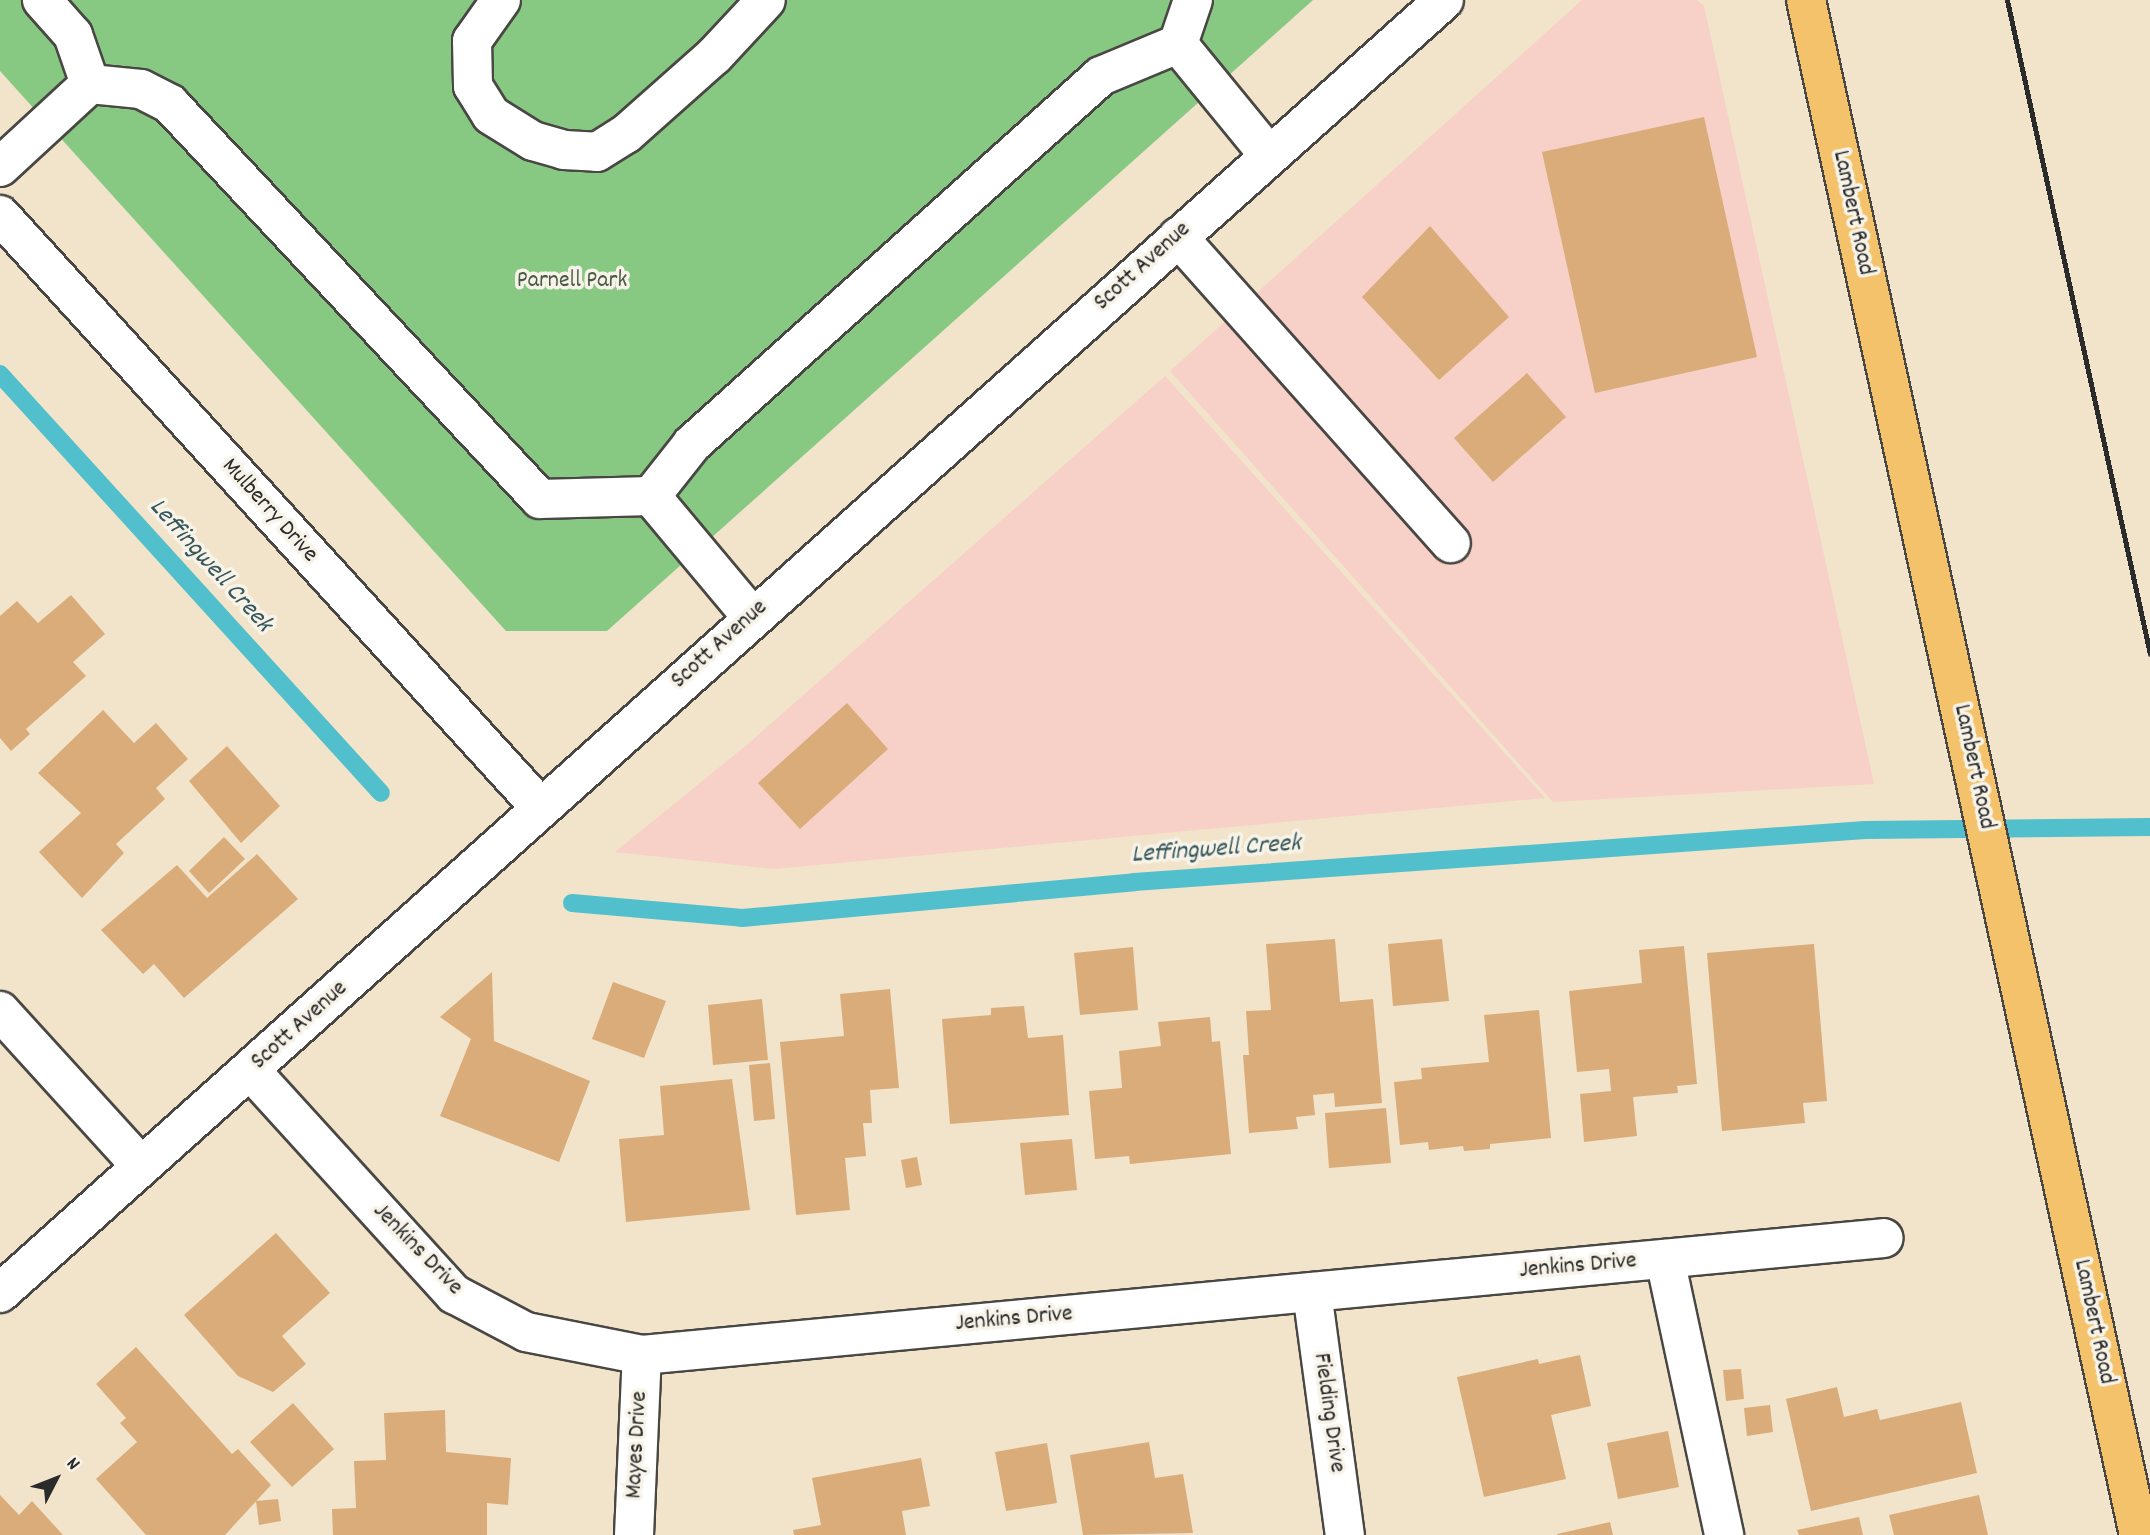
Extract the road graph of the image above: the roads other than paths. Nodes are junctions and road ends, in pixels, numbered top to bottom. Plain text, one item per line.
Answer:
1 (42, 0) edge
2 (501, 0) edge
3 (766, 0) edge
4 (1193, 0) edge
5 (1444, 0) edge
6 (1805, 0) edge
7 (1178, 44) junction
8 (90, 83) junction
9 (1269, 155) junction
10 (0, 167) edge
11 (0, 215) edge
12 (1178, 237) junction
13 (651, 496) junction
14 (1451, 543) dead end
15 (752, 617) junction
16 (539, 806) junction
17 (0, 1011) edge
18 (251, 1071) junction
19 (141, 1166) junction
20 (1884, 1238) dead end
21 (1665, 1259) junction
22 (1312, 1292) junction
23 (0, 1293) edge
24 (642, 1355) junction
25 (634, 1535) edge
26 (1345, 1535) edge
27 (1724, 1535) edge
28 (2139, 1535) edge

1 - 8 street
2 - 3 street
4 - 7 street
5 - 9 street, Scott Avenue
6 - 28 main road, Lambert Road
7 - 9 street
7 - 13 street
8 - 10 street
8 - 13 street
9 - 12 street, Scott Avenue
11 - 16 street, Mulberry Drive
12 - 14 street
12 - 15 street, Scott Avenue
13 - 15 street
15 - 16 street, Scott Avenue
16 - 18 street, Scott Avenue
17 - 19 street
18 - 19 street, Scott Avenue
18 - 24 street, Jenkins Drive
19 - 23 street, Scott Avenue
20 - 21 street, Jenkins Drive
21 - 22 street, Jenkins Drive
21 - 27 street
22 - 24 street, Jenkins Drive
22 - 26 street, Fielding Drive
24 - 25 street, Mayes Drive

